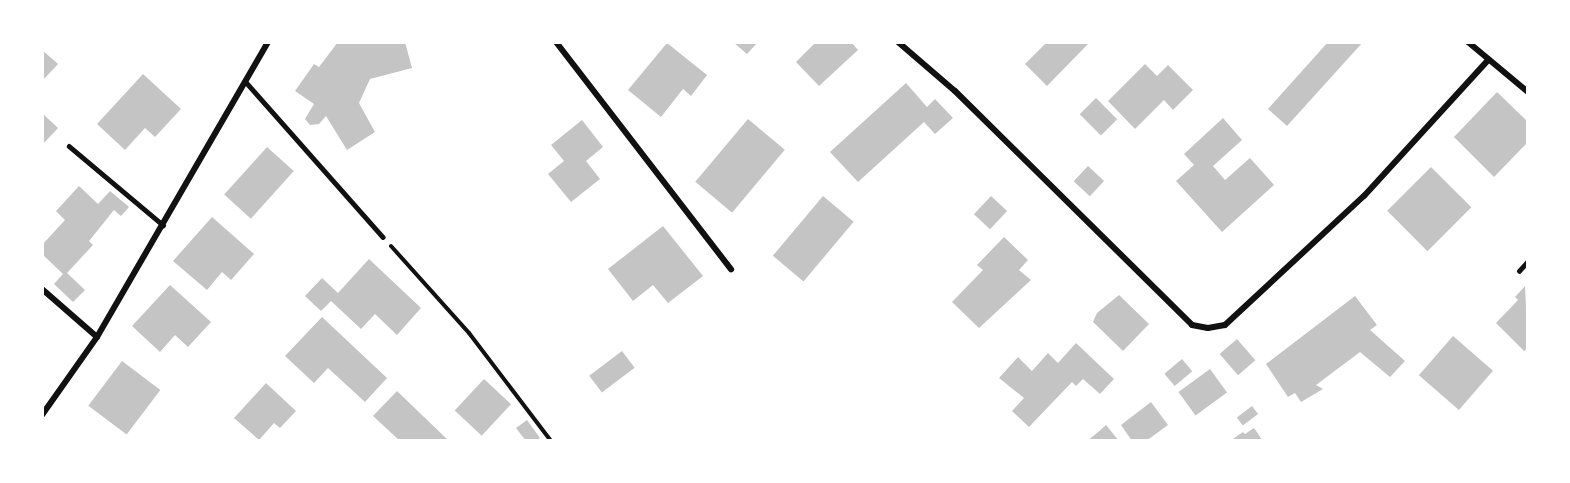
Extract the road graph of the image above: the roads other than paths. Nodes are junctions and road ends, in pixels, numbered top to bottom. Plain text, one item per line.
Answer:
1 (268, 42) edge
2 (556, 42) edge
3 (898, 42) edge
4 (1468, 42) edge
5 (1489, 59) junction
6 (245, 81) junction
7 (1528, 92) edge
8 (69, 146) dead end
9 (163, 225) junction
10 (382, 237) road end
11 (1528, 261) edge
12 (731, 269) dead end
13 (1519, 271) dead end
14 (42, 289) edge
15 (97, 337) junction
16 (42, 415) edge

1 - 6 street
2 - 12 street
3 - 5 street
4 - 5 street
5 - 7 street
6 - 9 street
6 - 10 lane
8 - 9 lane
9 - 15 street
11 - 13 lane
14 - 15 street
15 - 16 street

